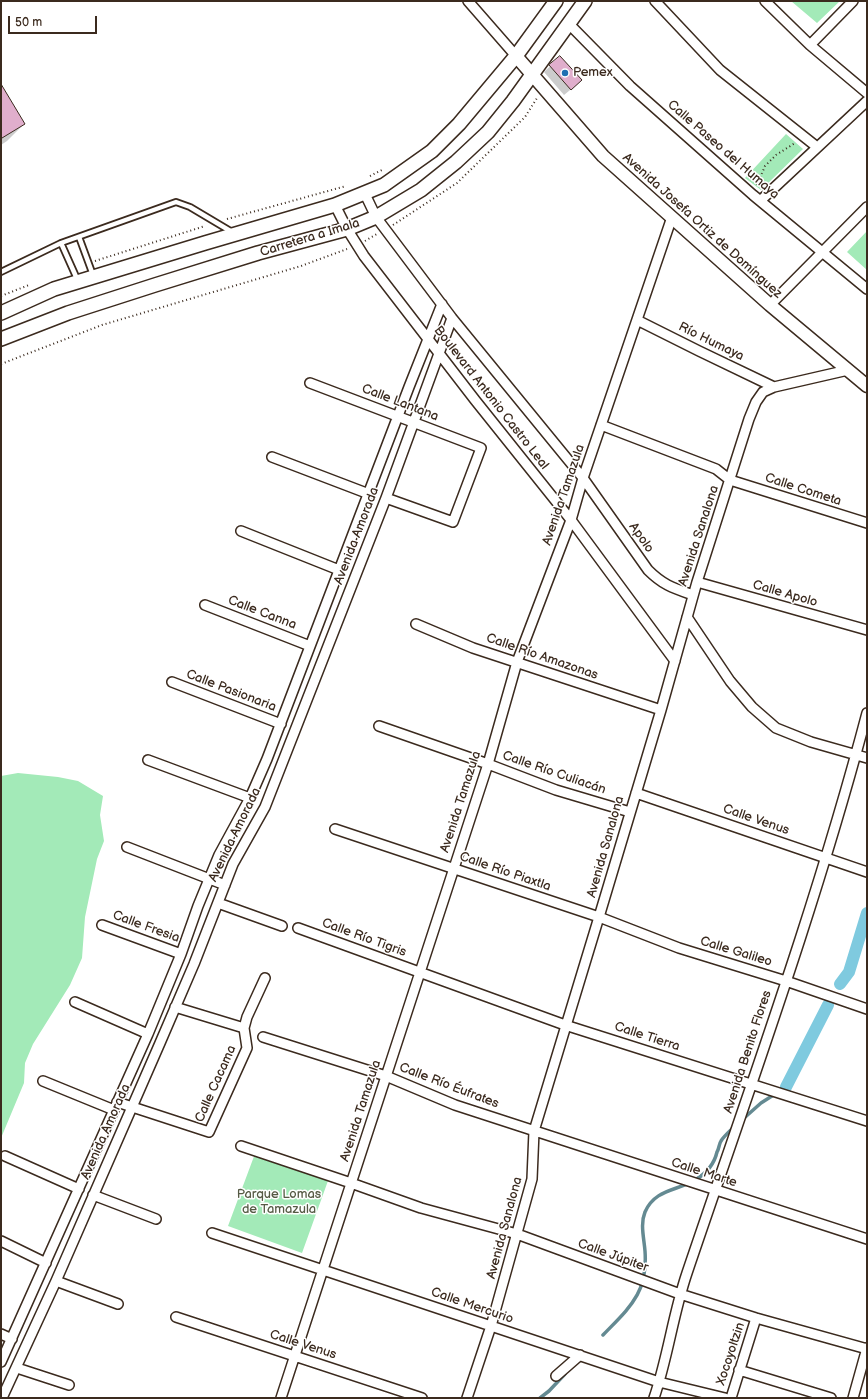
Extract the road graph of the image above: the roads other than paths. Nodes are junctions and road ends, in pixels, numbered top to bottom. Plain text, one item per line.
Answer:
1 (468, 1) edge
2 (556, 1) edge
3 (585, 1) edge
4 (655, 1) edge
5 (764, 1) edge
6 (854, 1) edge
7 (569, 24) junction
8 (810, 44) junction
9 (516, 56) junction
10 (532, 75) junction
11 (867, 92) edge
12 (867, 101) edge
13 (817, 148) junction
14 (365, 194) junction
15 (760, 201) junction
16 (335, 205) junction
17 (867, 207) edge
18 (376, 217) junction
19 (672, 217) junction
20 (347, 229) junction
21 (236, 234) junction
22 (79, 237) junction
23 (61, 243) junction
24 (822, 252) junction
25 (1, 272) edge
26 (94, 277) junction
27 (79, 282) junction
28 (867, 288) edge
29 (442, 304) junction
30 (770, 305) junction
31 (1, 312) edge
32 (452, 318) junction
33 (637, 320) junction
34 (1, 339) edge
35 (428, 340) junction
36 (439, 353) junction
37 (848, 370) junction
38 (310, 383) dead end
39 (867, 386) edge
40 (409, 387) junction
41 (774, 387) junction
42 (424, 394) junction
43 (398, 416) junction
44 (413, 422) junction
45 (601, 425) junction
46 (272, 457) dead end
47 (583, 478) junction
48 (730, 480) junction
49 (369, 494) junction
50 (386, 498) junction
51 (570, 520) junction
52 (867, 523) edge
53 (241, 531) dead end
54 (339, 570) junction
55 (697, 582) junction
56 (693, 595) junction
57 (205, 605) dead end
58 (687, 617) junction
59 (416, 624) dead end
60 (867, 630) edge
61 (310, 646) junction
62 (675, 661) junction
63 (517, 662) junction
64 (172, 682) dead end
65 (291, 697) junction
66 (306, 702) junction
67 (661, 710) junction
68 (867, 713) edge
69 (281, 724) junction
70 (379, 726) dead end
71 (856, 755) junction
72 (867, 758) edge
73 (148, 760) dead end
74 (488, 764) junction
75 (636, 793) junction
76 (250, 798) junction
77 (630, 812) junction
78 (335, 829) dead end
79 (127, 847) dead end
80 (826, 858) junction
81 (453, 868) junction
82 (867, 872) edge
83 (210, 879) junction
84 (225, 885) junction
85 (218, 903) junction
86 (599, 917) junction
87 (102, 925) dead end
88 (282, 926) dead end
89 (298, 928) dead end
90 (181, 954) junction
91 (421, 973) junction
92 (265, 978) dead end
93 (786, 981) junction
94 (75, 1002) dead end
95 (175, 1007) junction
96 (867, 1009) edge
97 (566, 1025) junction
98 (244, 1028) junction
99 (148, 1034) junction
100 (263, 1037) dead end
101 (386, 1076) junction
102 (43, 1081) dead end
103 (752, 1085) junction
104 (116, 1106) junction
105 (132, 1107) junction
106 (867, 1121) edge
107 (534, 1131) junction
108 (241, 1146) dead end
109 (5, 1156) dead end
110 (351, 1183) junction
111 (79, 1189) junction
112 (715, 1190) junction
113 (93, 1195) junction
114 (156, 1218) dead end
115 (212, 1233) dead end
116 (517, 1234) junction
117 (867, 1239) edge
118 (1, 1241) edge
119 (46, 1264) junction
120 (323, 1269) junction
121 (56, 1281) junction
122 (680, 1294) junction
123 (118, 1304) dead end
124 (176, 1316) dead end
125 (756, 1318) junction
126 (20, 1320) junction
127 (491, 1326) junction
128 (35, 1328) junction
129 (1, 1334) edge
130 (12, 1339) junction
131 (867, 1348) edge
132 (580, 1355) junction
133 (295, 1356) junction
134 (1, 1362) edge
135 (17, 1368) junction
136 (740, 1370) junction
137 (556, 1376) dead end
138 (660, 1382) junction
139 (69, 1385) dead end
140 (2, 1398) edge
141 (281, 1398) edge
142 (422, 1398) edge
143 (467, 1398) edge
144 (654, 1398) edge
145 (725, 1398) edge
146 (731, 1398) edge
147 (831, 1398) edge
148 (852, 1398) edge

1 - 9 street
2 - 9 main road, Carretera a Imala
3 - 7 main road, Carretera a Imala
4 - 13 street
5 - 8 street
6 - 8 street
7 - 10 main road, Carretera a Imala
7 - 15 street, Calle Paseo del Humaya
8 - 11 street
9 - 10 street, Avenida Josefa Ortiz de Domínguez
9 - 14 main road, Carretera a Imala
10 - 18 main road, Carretera a Imala
10 - 19 street, Avenida Josefa Ortiz de Domínguez
12 - 13 street
13 - 15 street
14 - 16 main road, Carretera a Imala
14 - 18 street, Boulevard Antonio Castro Leal
15 - 24 street, Calle Paseo del Humaya
16 - 20 street, Boulevard Antonio Castro Leal
16 - 21 main road, Carretera a Imala
17 - 24 street
18 - 20 main road, Carretera a Imala
18 - 29 street, Boulevard Antonio Castro Leal
19 - 30 street, Avenida Josefa Ortiz de Domínguez
19 - 33 street, Avenida Tamazula
20 - 34 main road, Carretera a Imala
20 - 35 street, Boulevard Antonio Castro Leal
21 - 22 lane
21 - 26 main road, Carretera a Imala
22 - 23 lane
22 - 26 lane
23 - 25 lane
23 - 27 lane
24 - 28 street, Calle Paseo del Humaya
24 - 30 street
26 - 27 main road, Carretera a Imala
27 - 31 main road, Carretera a Imala
29 - 32 street, Boulevard Antonio Castro Leal
29 - 35 street, Avenida Amorada
30 - 37 street, Avenida Josefa Ortiz de Domínguez
32 - 36 street, Avenida Amorada
32 - 47 street, Boulevard Antonio Castro Leal
33 - 41 street, Río Humaya
33 - 45 street, Avenida Tamazula
35 - 36 street, Boulevard Antonio Castro Leal
35 - 40 street, Avenida Amorada
36 - 42 street, Avenida Amorada
36 - 51 street, Boulevard Antonio Castro Leal
37 - 39 street, Avenida Josefa Ortiz de Domínguez
37 - 41 street, Avenida Sanalona
38 - 43 street, Calle Lantana
40 - 42 street
40 - 43 street, Avenida Amorada
41 - 48 street, Avenida Sanalona
42 - 44 street, Avenida Amorada
43 - 44 street, Calle Lantana
43 - 49 street, Avenida Amorada
44 - 50 street, Avenida Amorada
44 - 50 street, Calle Lantana
45 - 47 street, Avenida Tamazula
45 - 48 street, Calle Cometa
46 - 49 street
47 - 51 street, Avenida Tamazula
47 - 56 street, Apolo
48 - 52 street, Calle Cometa
48 - 55 street, Avenida Sanalona
49 - 54 street, Avenida Amorada
50 - 66 street, Avenida Amorada
51 - 62 street, Boulevard Antonio Castro Leal
51 - 63 street, Avenida Tamazula
53 - 54 street
54 - 61 street, Avenida Amorada
55 - 56 street, Avenida Sanalona
55 - 60 street, Calle Apolo
56 - 58 street, Avenida Sanalona
57 - 61 street, Calle Canna
58 - 62 street, Avenida Sanalona
58 - 71 street
59 - 63 street, Calle Río Amazonas
61 - 65 street, Avenida Amorada
62 - 67 street, Avenida Sanalona
63 - 67 street, Calle Río Amazonas
63 - 74 street, Avenida Tamazula
64 - 69 street, Calle Pasionaria
65 - 66 street
65 - 69 street, Avenida Amorada
66 - 84 street, Avenida Amorada
67 - 75 street, Avenida Sanalona
68 - 71 street, Avenida Benito Flores
69 - 76 street, Avenida Amorada
70 - 74 street, Calle Río Culiacán
71 - 72 street
71 - 80 street, Avenida Benito Flores
73 - 76 street
74 - 77 street, Calle Río Culiacán
74 - 81 street, Avenida Tamazula
75 - 77 street, Avenida Sanalona
75 - 80 street, Calle Venus
76 - 83 street, Avenida Amorada
77 - 86 street, Avenida Sanalona
78 - 81 street, Calle Río Piaxtla
79 - 83 street
80 - 82 street, Calle Venus
80 - 93 street, Avenida Benito Flores
81 - 86 street, Calle Río Piaxtla
81 - 91 street, Avenida Tamazula
83 - 84 street
83 - 90 street, Avenida Amorada
84 - 85 street, Avenida Amorada
85 - 88 street
85 - 95 street, Avenida Amorada
86 - 93 street, Calle Galileo
86 - 97 street, Avenida Sanalona
87 - 90 street, Calle Fresia
89 - 91 street, Calle Río Tigris
90 - 99 street, Avenida Amorada
91 - 97 street, Calle Tierra
91 - 101 street, Avenida Tamazula
92 - 98 street, Calle Cacama
93 - 96 street, Calle Galileo
93 - 103 street, Avenida Benito Flores
94 - 99 street
95 - 98 street
95 - 105 street, Avenida Amorada
97 - 103 street, Calle Tierra
97 - 107 street, Avenida Sanalona
98 - 105 street, Calle Cacama
99 - 104 street, Avenida Amorada
100 - 101 street, Calle Río Éufrates
101 - 107 street, Calle Río Éufrates
101 - 110 street, Avenida Tamazula
102 - 104 street
103 - 106 street, Calle Tierra
103 - 112 street, Avenida Benito Flores
104 - 105 street
104 - 111 street, Avenida Amorada
105 - 113 street, Avenida Amorada
107 - 112 street, Calle Marte
107 - 116 street, Avenida Sanalona
108 - 110 street, Calle Júpiter
109 - 111 street
110 - 116 street, Calle Júpiter
110 - 120 street, Avenida Tamazula
111 - 119 street, Avenida Amorada
112 - 117 street, Calle Marte
112 - 122 street, Avenida Benito Flores
113 - 114 street
113 - 121 street, Avenida Amorada
115 - 120 street, Calle Mercurio
116 - 122 street, Calle Júpiter
116 - 127 street, Avenida Sanalona
118 - 119 street
119 - 126 street, Avenida Amorada
120 - 127 street, Calle Mercurio
120 - 133 street, Avenida Tamazula
121 - 123 street
121 - 128 street, Avenida Amorada
122 - 125 street, Calle Júpiter
122 - 138 street, Avenida Benito Flores
124 - 133 street, Calle Venus
125 - 131 street, Calle Júpiter
125 - 136 street, Xocoyoltzin
126 - 128 street
126 - 130 street, Avenida Amorada
127 - 132 street, Calle Mercurio
127 - 143 street, Avenida Sanalona
128 - 135 street, Avenida Amorada
129 - 130 street
130 - 134 street, Avenida Amorada
131 - 148 street
132 - 137 street
132 - 138 street, Calle Mercurio
133 - 141 street, Avenida Tamazula
133 - 142 street, Calle Venus
135 - 139 street
135 - 140 street, Avenida Amorada
136 - 146 street, Xocoyoltzin
136 - 147 street
138 - 144 street, Avenida Benito Flores
138 - 145 street, Calle Mercurio

